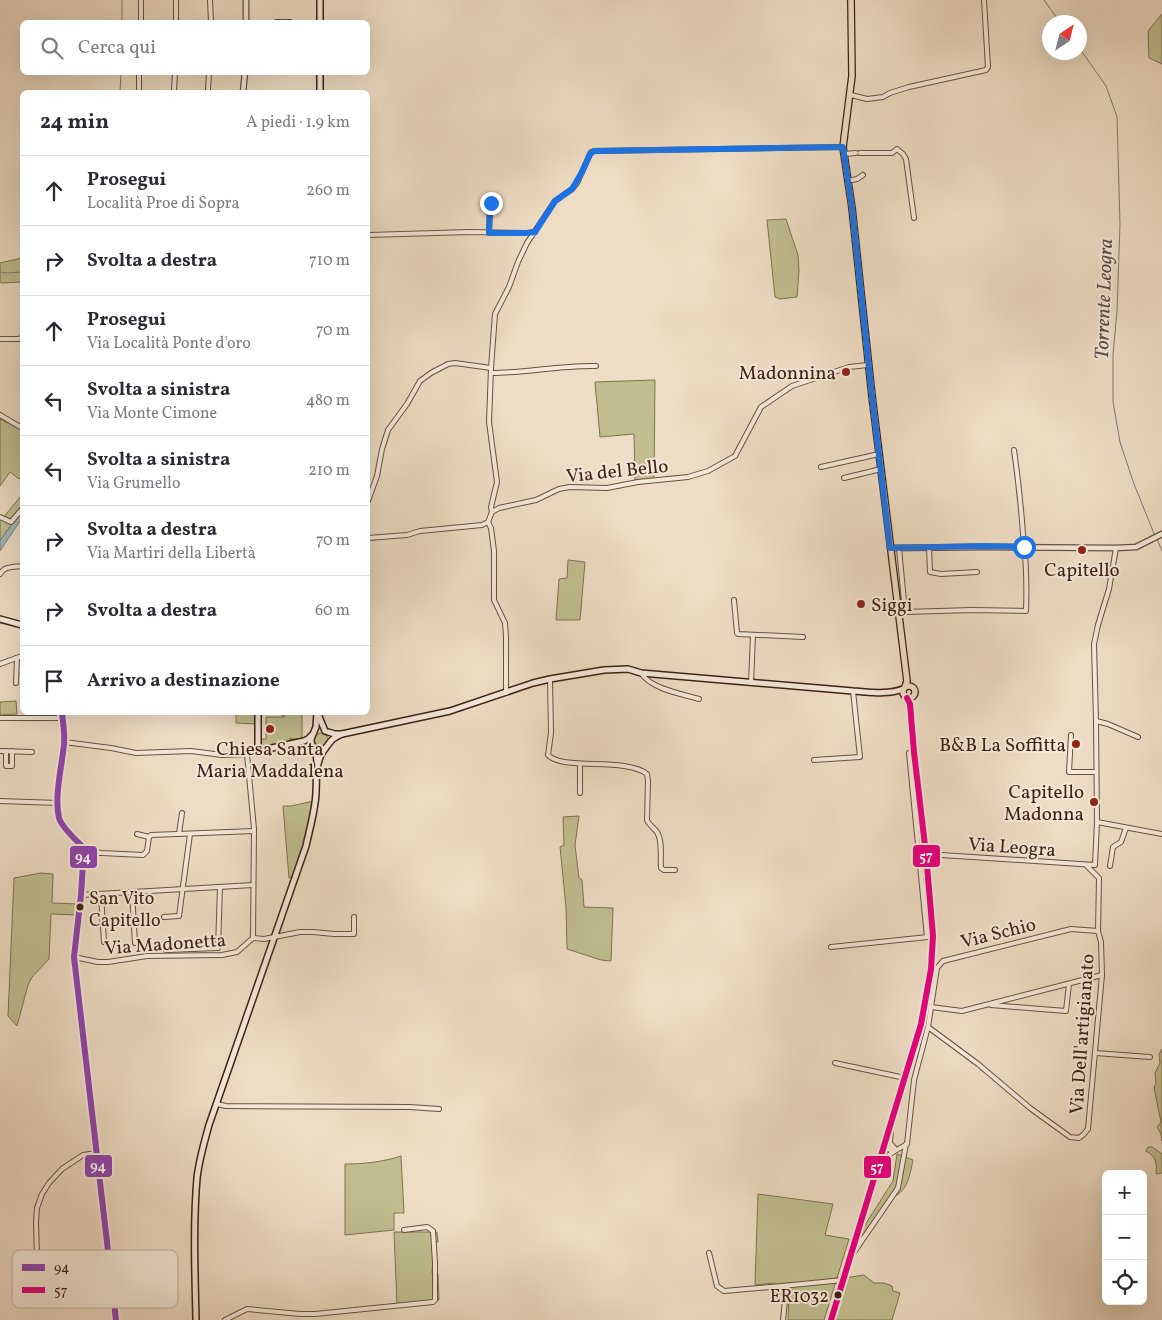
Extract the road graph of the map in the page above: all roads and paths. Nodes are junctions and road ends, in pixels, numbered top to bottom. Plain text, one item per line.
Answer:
1 (141, 0) edge
2 (176, 0) edge
3 (210, 0) edge
4 (246, 0) edge
5 (320, 0) edge
6 (852, 0) edge
7 (984, 0) edge
8 (140, 20) edge
9 (176, 20) edge
10 (210, 20) edge
11 (246, 20) edge
12 (320, 20) edge
13 (139, 75) edge
14 (174, 75) edge
15 (209, 75) edge
16 (245, 75) edge
17 (320, 75) edge
18 (139, 90) edge
19 (174, 90) edge
20 (208, 90) dead end
21 (243, 90) edge
22 (320, 90) edge
23 (851, 95) junction
24 (843, 147) junction
25 (844, 154) junction
26 (863, 175) dead end
27 (847, 181) junction
28 (491, 203) dead end
29 (914, 218) dead end
30 (535, 232) junction
31 (489, 233) junction
32 (370, 235) edge
33 (20, 338) edge
34 (0, 339) edge
35 (868, 365) junction
36 (596, 366) dead end
37 (491, 368) junction
38 (491, 373) junction
39 (0, 415) edge
40 (20, 427) edge
41 (1014, 450) dead end
42 (879, 454) junction
43 (821, 467) dead end
44 (880, 469) junction
45 (844, 478) dead end
46 (370, 495) edge
47 (20, 511) edge
48 (492, 512) junction
49 (0, 517) edge
50 (488, 522) junction
51 (1162, 534) edge
52 (370, 538) edge
53 (929, 547) junction
54 (1024, 547) junction
55 (890, 548) junction
56 (899, 548) junction
57 (1116, 548) junction
58 (20, 566) edge
59 (1, 572) edge
60 (977, 572) dead end
61 (734, 600) dead end
62 (0, 619) edge
63 (20, 624) edge
64 (753, 635) junction
65 (803, 637) dead end
66 (20, 657) edge
67 (17, 658) junction
68 (0, 664) edge
69 (641, 673) junction
70 (550, 678) junction
71 (16, 683) dead end
72 (751, 683) junction
73 (853, 691) junction
74 (906, 692) junction
75 (506, 693) junction
76 (699, 699) dead end
77 (62, 715) edge
78 (258, 715) edge
79 (317, 715) edge
80 (319, 715) edge
81 (0, 718) edge
82 (1096, 721) junction
83 (326, 731) junction
84 (313, 733) junction
85 (342, 734) junction
86 (1071, 735) dead end
87 (1138, 737) dead end
88 (331, 741) junction
89 (64, 742) junction
90 (297, 743) junction
91 (313, 746) junction
92 (325, 749) junction
93 (0, 751) edge
94 (6, 751) junction
95 (258, 751) junction
96 (12, 752) junction
97 (32, 752) dead end
98 (909, 753) dead end
99 (247, 754) junction
100 (814, 760) dead end
101 (580, 764) junction
102 (317, 765) junction
103 (1096, 772) junction
104 (580, 793) dead end
105 (0, 801) edge
106 (58, 803) junction
107 (182, 813) dead end
108 (1097, 822) junction
109 (1126, 828) junction
110 (254, 831) junction
111 (137, 834) dead end
112 (179, 834) junction
113 (190, 834) junction
114 (1162, 834) edge
115 (149, 837) junction
116 (84, 849) junction
117 (145, 854) junction
118 (926, 854) junction
119 (151, 856) dead end
120 (1086, 865) junction
121 (1110, 866) dead end
122 (675, 870) dead end
123 (253, 884) junction
124 (220, 887) junction
125 (182, 889) junction
126 (132, 892) junction
127 (101, 894) junction
128 (81, 895) junction
129 (164, 916) dead end
130 (354, 917) dead end
131 (1098, 930) junction
132 (930, 937) junction
133 (252, 938) junction
134 (275, 938) junction
135 (104, 942) dead end
136 (135, 943) dead end
137 (831, 946) dead end
138 (166, 950) dead end
139 (74, 957) junction
140 (1102, 975) junction
141 (1069, 984) junction
142 (986, 1005) junction
143 (931, 1007) junction
144 (928, 1027) junction
145 (1095, 1053) junction
146 (1150, 1057) dead end
147 (835, 1063) dead end
148 (905, 1078) junction
149 (217, 1104) junction
150 (438, 1109) dead end
151 (892, 1119) junction
152 (907, 1144) junction
153 (884, 1148) junction
154 (894, 1150) junction
155 (97, 1153) junction
156 (872, 1184) junction
157 (404, 1230) dead end
158 (37, 1250) edge
159 (108, 1250) edge
160 (710, 1253) dead end
161 (850, 1259) junction
162 (843, 1280) junction
163 (782, 1286) junction
164 (196, 1320) edge
165 (225, 1320) edge
166 (783, 1320) edge
167 (831, 1320) edge

1 - 8 street
2 - 9 street
3 - 10 street
4 - 11 street
5 - 12 main road
6 - 23 main road, Via Schio
7 - 23 street
13 - 18 street
14 - 19 street
15 - 20 street
16 - 21 street
17 - 22 main road
23 - 24 main road, Via Schio
24 - 25 main road, Via Schio
24 - 30 street
25 - 27 main road, Via Schio
25 - 29 street
26 - 27 street
27 - 35 main road, Via Schio
28 - 31 street
30 - 31 street
30 - 37 street
31 - 32 street
33 - 34 street
35 - 42 main road, Via Schio
35 - 48 street, Via del Bello
36 - 38 street
37 - 38 street
37 - 46 street
38 - 48 street
39 - 40 street
41 - 54 street
42 - 43 street
42 - 44 main road, Via Schio
44 - 45 street
44 - 55 main road, Via Schio
47 - 49 street
48 - 50 street
50 - 52 street
50 - 75 street
51 - 57 street
53 - 54 street
53 - 56 street
53 - 60 street
54 - 56 street
54 - 57 street
55 - 56 street
55 - 74 main road, Via Schio
57 - 82 street
58 - 59 street
61 - 64 street
62 - 63 main road
64 - 65 street
64 - 72 street
66 - 67 street
67 - 68 street
67 - 71 street
69 - 70 main road
69 - 72 main road
69 - 76 street
70 - 75 main road
70 - 101 street
72 - 73 main road
73 - 74 main road
73 - 100 street
74 - 118 main road, Via Schio
75 - 85 main road
77 - 81 street
77 - 89 street
78 - 95 main road
79 - 84 main road
80 - 83 main road
82 - 87 street
82 - 103 street
83 - 84 main road
83 - 85 main road
83 - 88 main road
84 - 90 main road
84 - 91 main road
85 - 88 main road
86 - 103 street
88 - 92 main road
89 - 99 street
89 - 106 street
90 - 91 main road
90 - 95 main road
91 - 92 main road
91 - 102 main road
92 - 102 main road
93 - 94 street
94 - 96 street
94 - 96 street
95 - 99 street
96 - 97 street
98 - 132 street, Via Schio
99 - 110 street
101 - 104 street
101 - 122 street
102 - 134 main road
103 - 108 street
105 - 106 street
106 - 116 street
107 - 112 street
108 - 109 street
108 - 120 street, Via Leogra
109 - 114 street
109 - 121 street
110 - 113 street
110 - 123 street
111 - 115 street
112 - 113 street
112 - 115 street
113 - 125 street
115 - 117 street
116 - 117 street
116 - 128 street
117 - 119 street
118 - 120 street, Via Leogra
118 - 132 main road, Via Schio
120 - 131 street, Via Dell'artigianato
123 - 124 street
123 - 133 street
124 - 125 street
124 - 138 street
125 - 126 street
125 - 129 street
126 - 127 street
126 - 136 street
127 - 128 street
127 - 135 street
128 - 139 street
130 - 134 street
131 - 140 street, Via Dell'artigianato
131 - 143 street, Via Schio
132 - 137 street
132 - 148 main road, Via Schio
133 - 134 street
133 - 139 street, Via Madonetta
134 - 149 main road
139 - 155 street
140 - 141 street
140 - 145 street, Via Dell'artigianato
141 - 142 street
141 - 142 street
142 - 143 street
143 - 144 street, Via Schio
144 - 145 street, Via Dell'artigianato
144 - 152 street, Via Schio
145 - 146 street
147 - 148 street
148 - 151 main road, Via Schio
149 - 150 street
149 - 164 main road
151 - 153 main road, Via Schio
151 - 154 street, Via Schio
152 - 154 street, Via Schio
152 - 161 street, Via Schio
153 - 154 street, Via Schio
153 - 156 main road, Via Schio
154 - 156 street, Via Schio
155 - 158 street
155 - 159 street
156 - 161 main road, Via Schio
157 - 165 street
160 - 163 street
161 - 162 main road, Via Schio
162 - 163 street
162 - 167 main road, Via Schio
163 - 166 street

